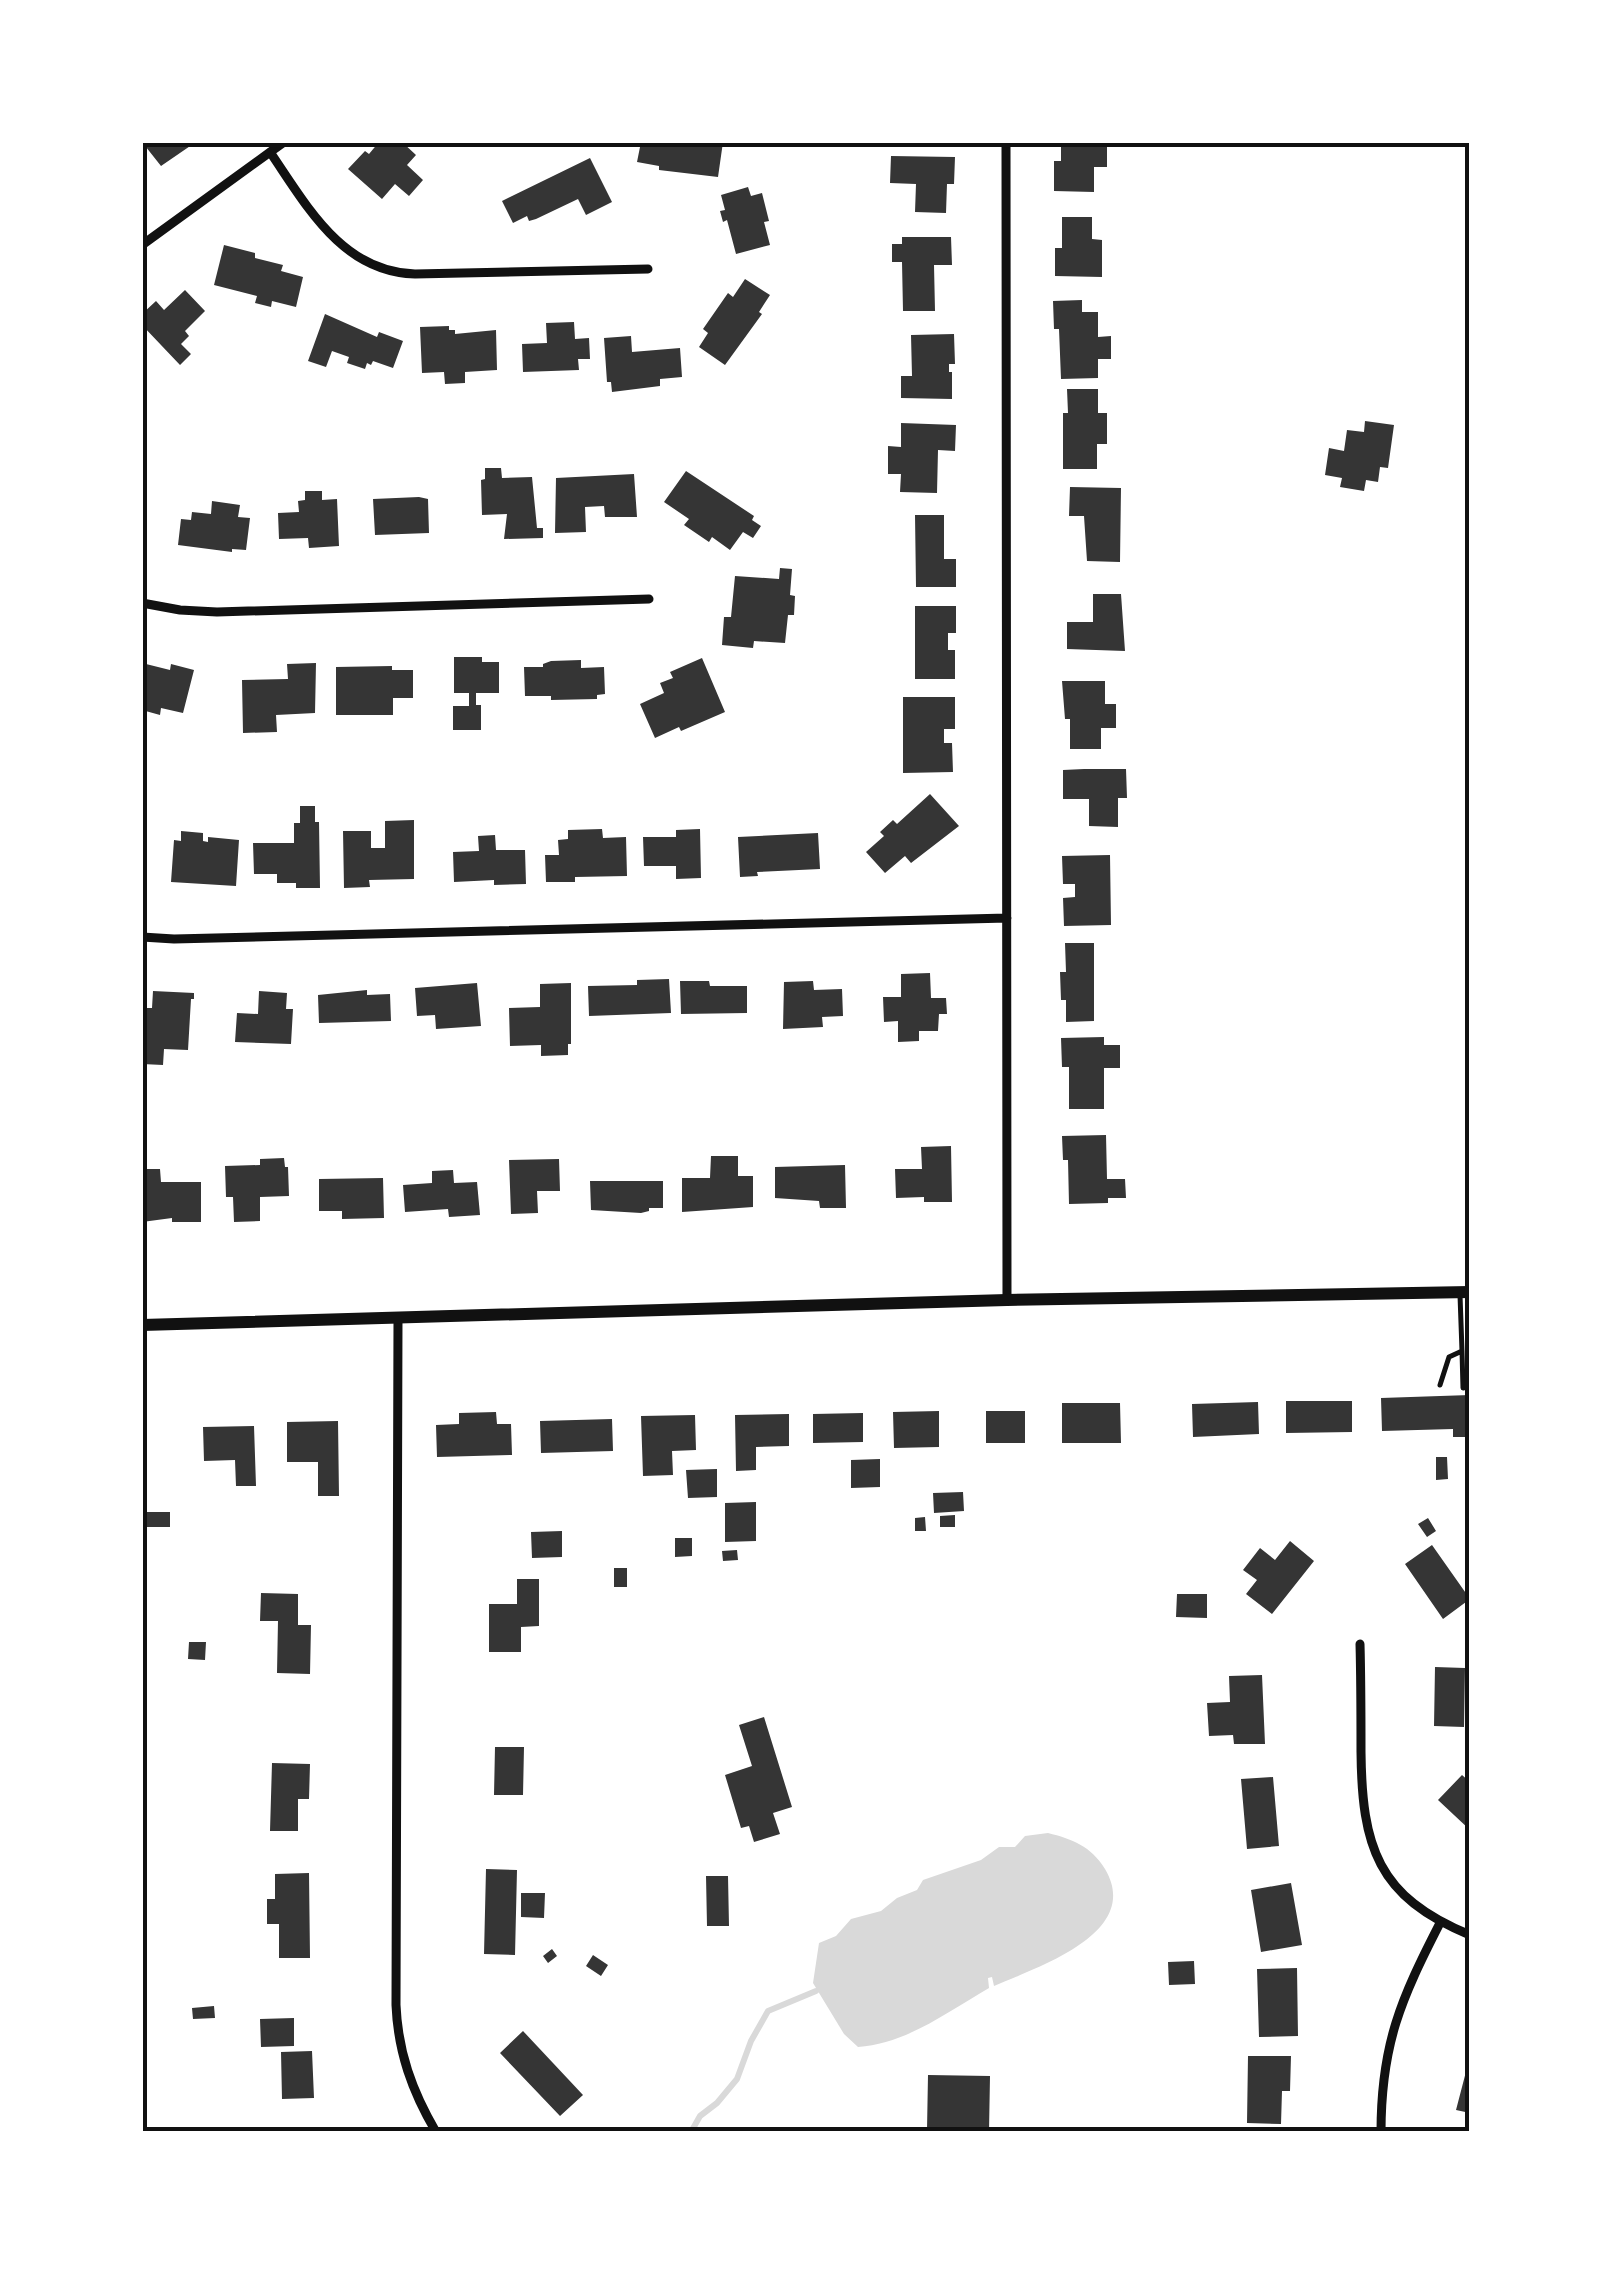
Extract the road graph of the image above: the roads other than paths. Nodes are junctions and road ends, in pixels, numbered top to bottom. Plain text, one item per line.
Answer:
1 (284, 142) edge
2 (1006, 142) edge
3 (270, 152) junction
4 (142, 245) edge
5 (648, 270) dead end
6 (649, 599) dead end
7 (142, 603) edge
8 (1007, 918) junction
9 (142, 937) edge
10 (1465, 1292) edge
11 (1007, 1300) junction
12 (398, 1320) junction
13 (142, 1326) edge
14 (1462, 1350) junction
15 (1440, 1385) dead end
16 (1464, 1388) dead end
17 (1360, 1644) dead end
18 (1440, 1923) junction
19 (1470, 1935) edge
20 (436, 2132) edge
21 (1382, 2132) edge

1 - 3 street
2 - 8 street
3 - 4 street
3 - 5 street
6 - 7 street
8 - 9 street
8 - 11 street
10 - 11 main road
10 - 14 lane
11 - 12 main road
12 - 13 main road
12 - 20 street
14 - 15 lane
14 - 16 lane
17 - 18 street
18 - 19 street
18 - 21 street

